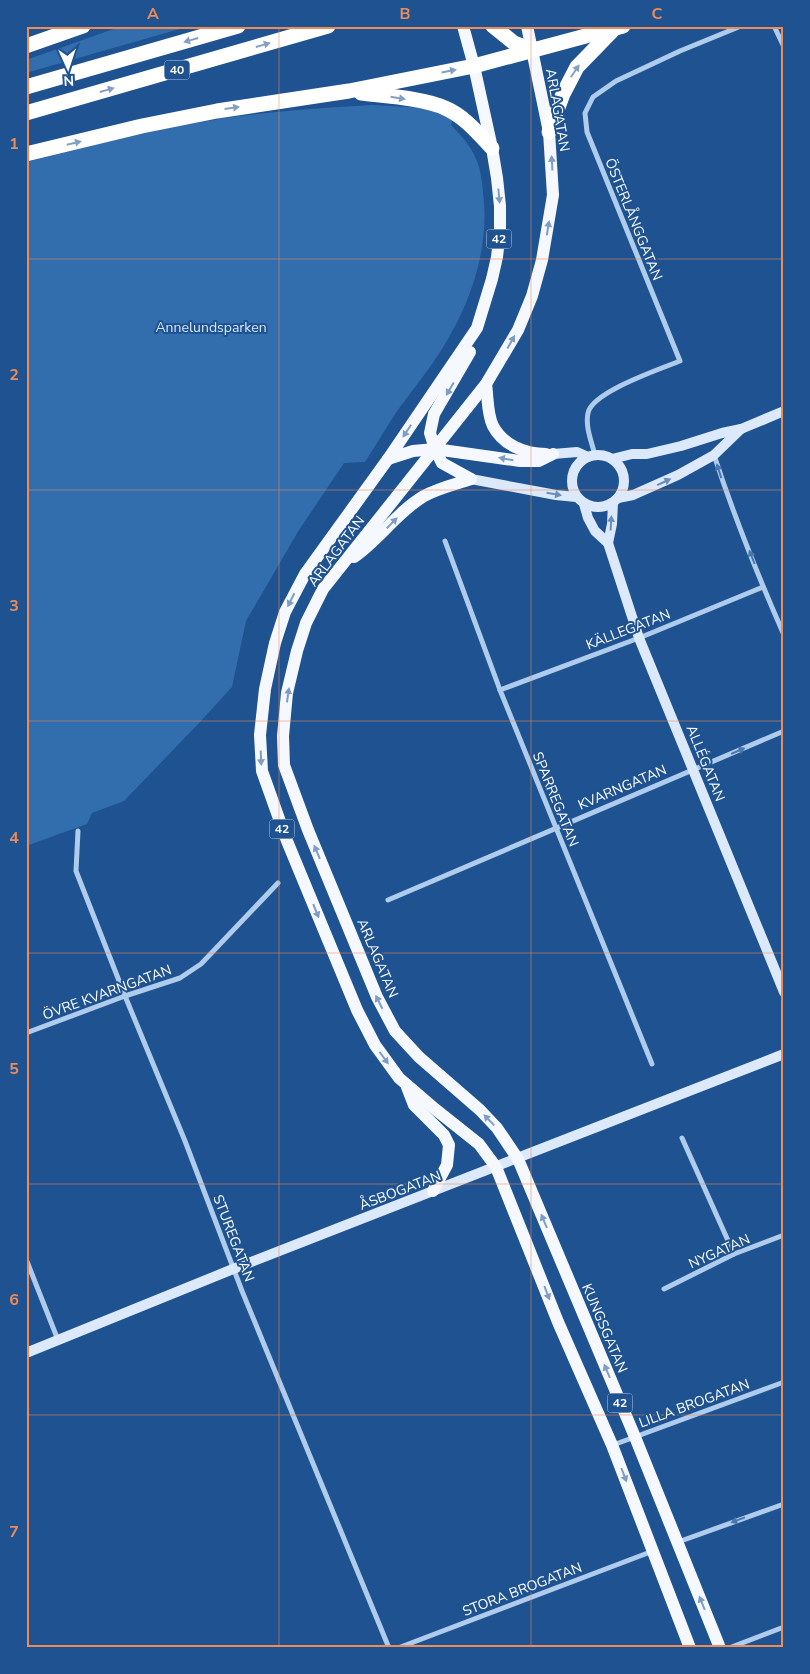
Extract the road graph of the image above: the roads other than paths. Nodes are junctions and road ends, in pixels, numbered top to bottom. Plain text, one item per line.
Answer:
1 (83, 26) edge
2 (238, 26) edge
3 (328, 26) edge
4 (463, 26) edge
5 (493, 26) edge
6 (527, 26) edge
7 (741, 26) edge
8 (774, 26) edge
9 (618, 28) edge
10 (66, 30) edge
11 (26, 46) edge
12 (784, 47) edge
13 (533, 50) junction
14 (474, 66) junction
15 (26, 87) edge
16 (350, 91) junction
17 (26, 113) edge
18 (549, 132) junction
19 (492, 148) junction
20 (26, 154) edge
21 (477, 328) junction
22 (486, 384) junction
23 (784, 411) edge
24 (741, 429) junction
25 (435, 449) junction
26 (553, 454) junction
27 (714, 454) junction
28 (592, 456) junction
29 (388, 459) junction
30 (612, 459) junction
31 (471, 479) junction
32 (580, 500) junction
33 (616, 500) junction
34 (444, 541) dead end
35 (608, 543) junction
36 (342, 566) junction
37 (763, 587) junction
38 (784, 635) edge
39 (639, 638) junction
40 (500, 690) junction
41 (784, 731) edge
42 (693, 769) junction
43 (556, 828) junction
44 (78, 831) dead end
45 (278, 883) dead end
46 (388, 900) dead end
47 (784, 992) edge
48 (125, 996) junction
49 (26, 1033) edge
50 (784, 1054) edge
51 (652, 1064) dead end
52 (407, 1084) junction
53 (682, 1138) dead end
54 (518, 1159) junction
55 (496, 1167) junction
56 (433, 1191) junction
57 (784, 1235) edge
58 (734, 1254) junction
59 (26, 1259) edge
60 (233, 1269) junction
61 (664, 1289) dead end
62 (58, 1340) junction
63 (26, 1353) edge
64 (784, 1382) edge
65 (635, 1437) junction
66 (612, 1445) junction
67 (783, 1505) edge
68 (677, 1542) junction
69 (654, 1551) junction
70 (784, 1627) edge
71 (389, 1648) edge
72 (398, 1648) edge
73 (690, 1648) edge
74 (720, 1648) edge
75 (729, 1648) edge

1 - 10 highway
2 -> 15 highway, 40
17 -> 3 highway, 40
4 - 14 main road, ARLAGATAN
5 - 13 highway
6 - 13 main road, ARLAGATAN
7 - 28 street, ÖSTERLÅNGGATAN
8 - 12 street
9 - 13 highway
18 -> 9 highway
10 - 11 highway
13 - 14 highway
13 - 18 main road, ARLAGATAN / 42
16 -> 14 highway
14 - 19 main road, ARLAGATAN / 42
16 -> 19 highway
20 -> 16 highway
22 -> 18 main road, ARLAGATAN / 42
19 -> 21 main road, ARLAGATAN / 42
21 -> 25 main road
21 -> 29 main road, ARLAGATAN / 42
22 - 25 main road, ARLAGATAN / 42
22 - 26 main road
23 - 24 street
24 - 27 street
24 - 30 street
26 -> 25 main road
25 - 29 main road
25 - 31 main road
25 - 36 main road, ARLAGATAN / 42
26 - 28 street
33 -> 27 street
37 -> 27 street
28 - 30 street
28 - 32 street
29 -> 52 main road, ARLAGATAN / 42
30 - 33 street
31 -> 32 street
36 -> 31 main road
32 - 33 street
32 - 35 street, ALLÉGATAN
35 -> 33 street, ALLÉGATAN
34 - 40 street, SPARREGATAN
35 - 39 street, ALLÉGATAN
54 -> 36 main road, ARLAGATAN / 42
37 - 38 street
37 - 39 street, KÄLLEGATAN
39 - 40 street, KÄLLEGATAN
39 - 42 street, ALLÉGATAN
40 - 43 street, SPARREGATAN
42 -> 41 street, KVARNGATAN
42 - 43 street, KVARNGATAN
42 - 47 street, ALLÉGATAN
43 - 46 street, KVARNGATAN
43 - 51 street, SPARREGATAN
44 - 48 street, STUREGATAN
45 - 48 street, ÖVRE KVARNGATAN
48 - 49 street, ÖVRE KVARNGATAN
48 - 60 street, STUREGATAN
50 - 54 street, ÅSBOGATAN
52 - 55 main road, ARLAGATAN / 42
52 - 56 main road
53 - 58 street
54 - 55 street, ÅSBOGATAN
65 -> 54 main road, KUNGSGATAN / 42
55 - 56 street, ÅSBOGATAN
55 -> 66 main road, 42
56 - 60 street, ÅSBOGATAN
57 - 58 street, NYGATAN
58 - 61 street, NYGATAN
59 - 62 street
60 - 62 street, ÅSBOGATAN
60 - 71 street, STUREGATAN
62 - 63 street, ÅSBOGATAN
64 - 65 street, LILLA BROGATAN
65 - 66 street, LILLA BROGATAN
65 - 68 main road, KUNGSGATAN / 42
66 -> 69 main road, 42
67 -> 68 street
74 -> 68 main road, KUNGSGATAN / 42
69 - 72 street, STORA BROGATAN
69 - 73 main road, 42
70 - 75 street

